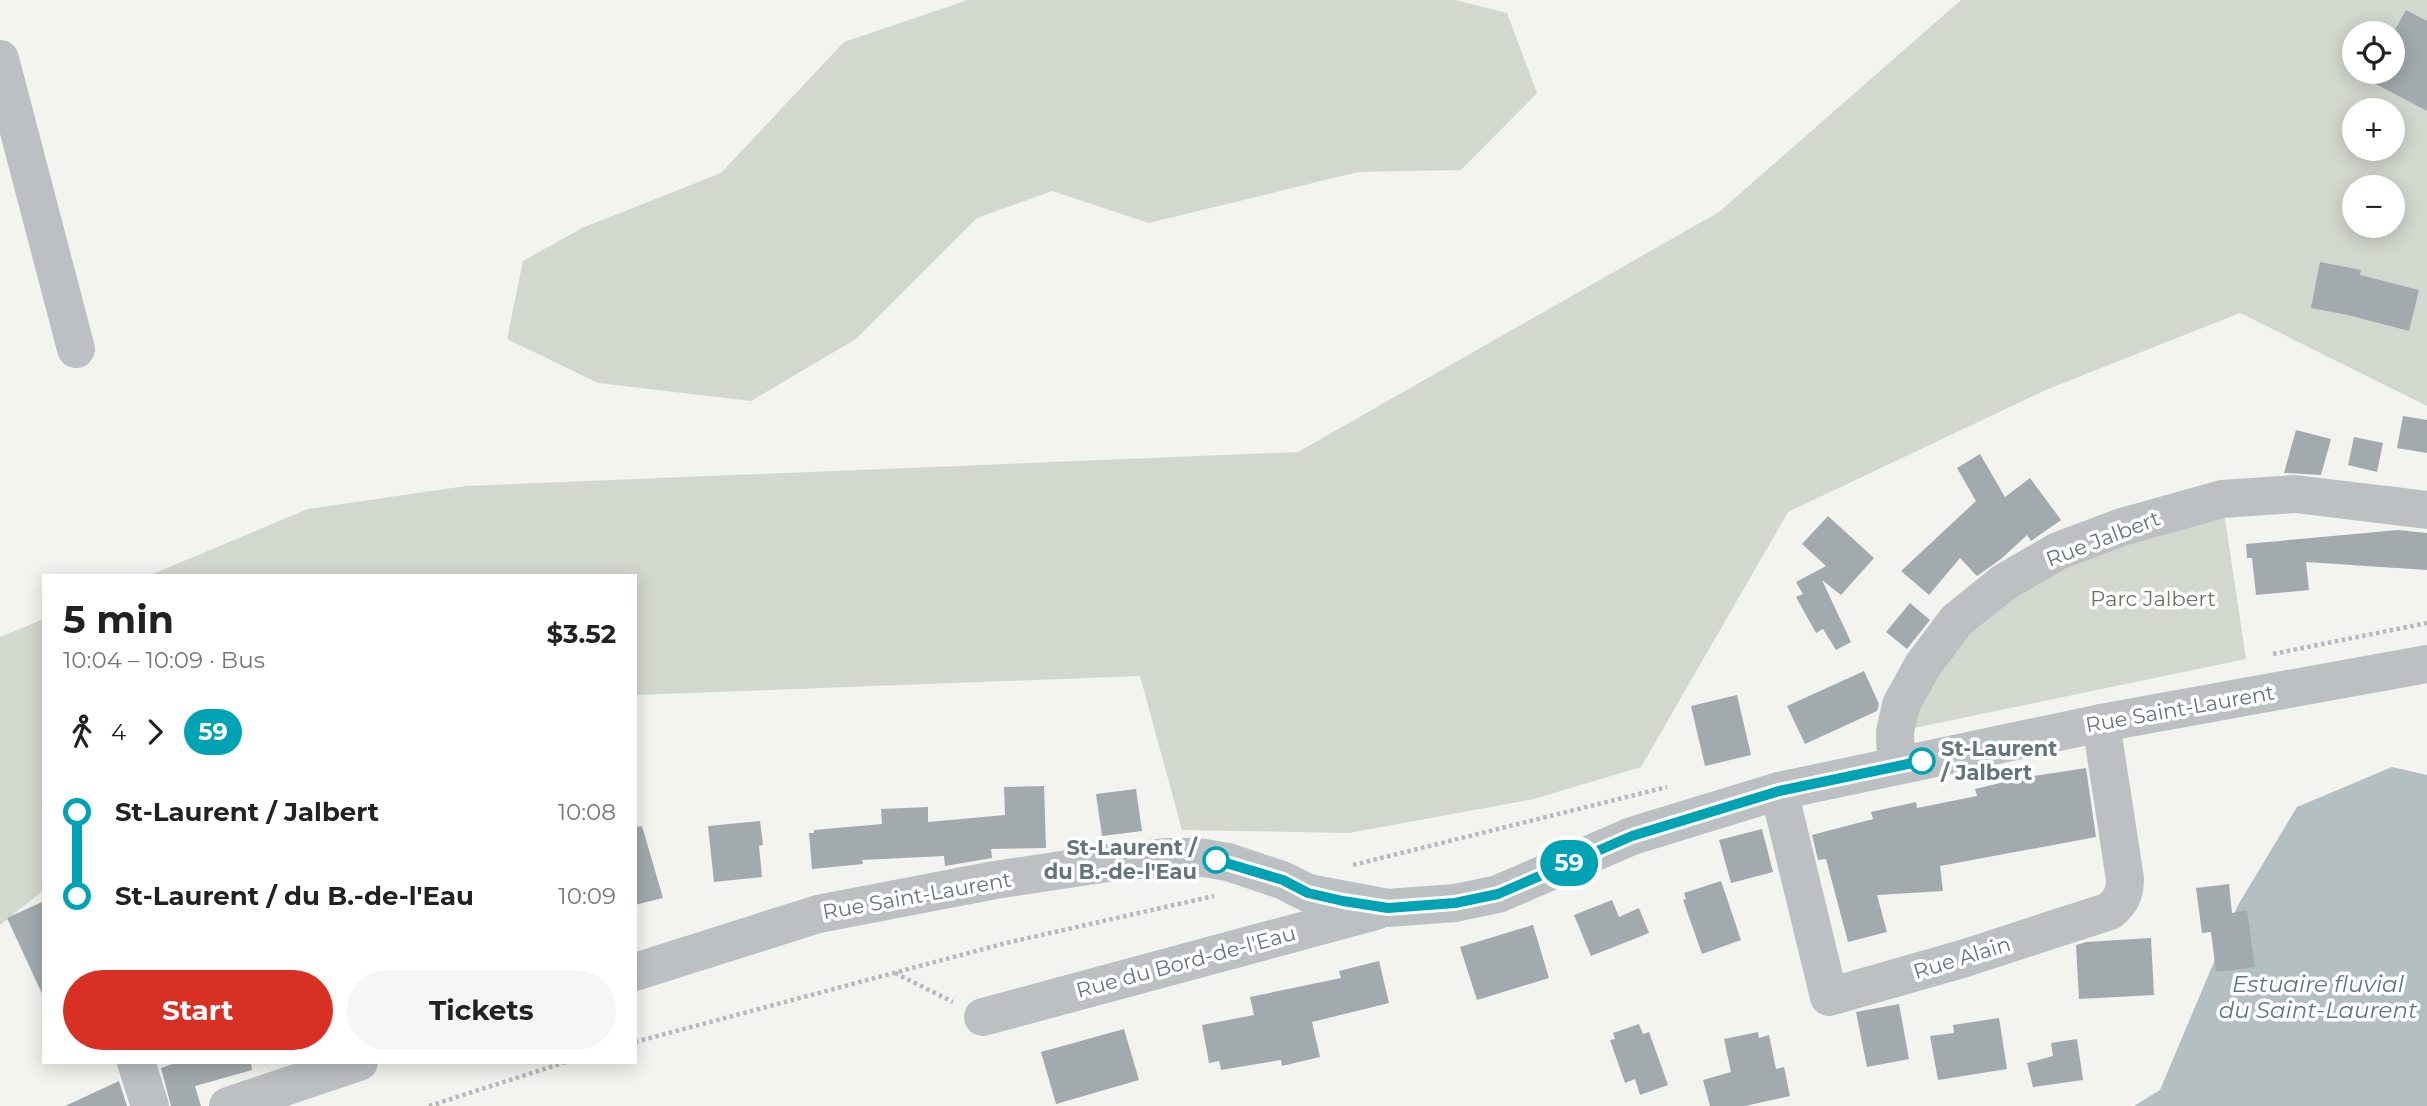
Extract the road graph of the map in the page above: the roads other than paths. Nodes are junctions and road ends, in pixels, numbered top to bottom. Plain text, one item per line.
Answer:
1 (0, 59) edge
2 (76, 349) dead end
3 (2427, 510) edge
4 (2427, 664) edge
5 (2101, 723) junction
6 (1896, 766) junction
7 (1779, 791) junction
8 (1388, 908) junction
9 (637, 971) edge
10 (983, 1017) road end
11 (137, 1064) edge
12 (353, 1064) edge
13 (150, 1106) edge
14 (228, 1106) edge

1 - 2 street
3 - 6 street, Rue Jalbert
4 - 5 street, Rue Saint-Laurent
5 - 6 street, Rue Saint-Laurent
5 - 7 street, Rue Alain
6 - 7 street, Rue Saint-Laurent
7 - 8 street, Rue Saint-Laurent
8 - 9 street, Rue Saint-Laurent
8 - 10 street, Rue du Bord-de-l'Eau
11 - 13 street
12 - 14 street

